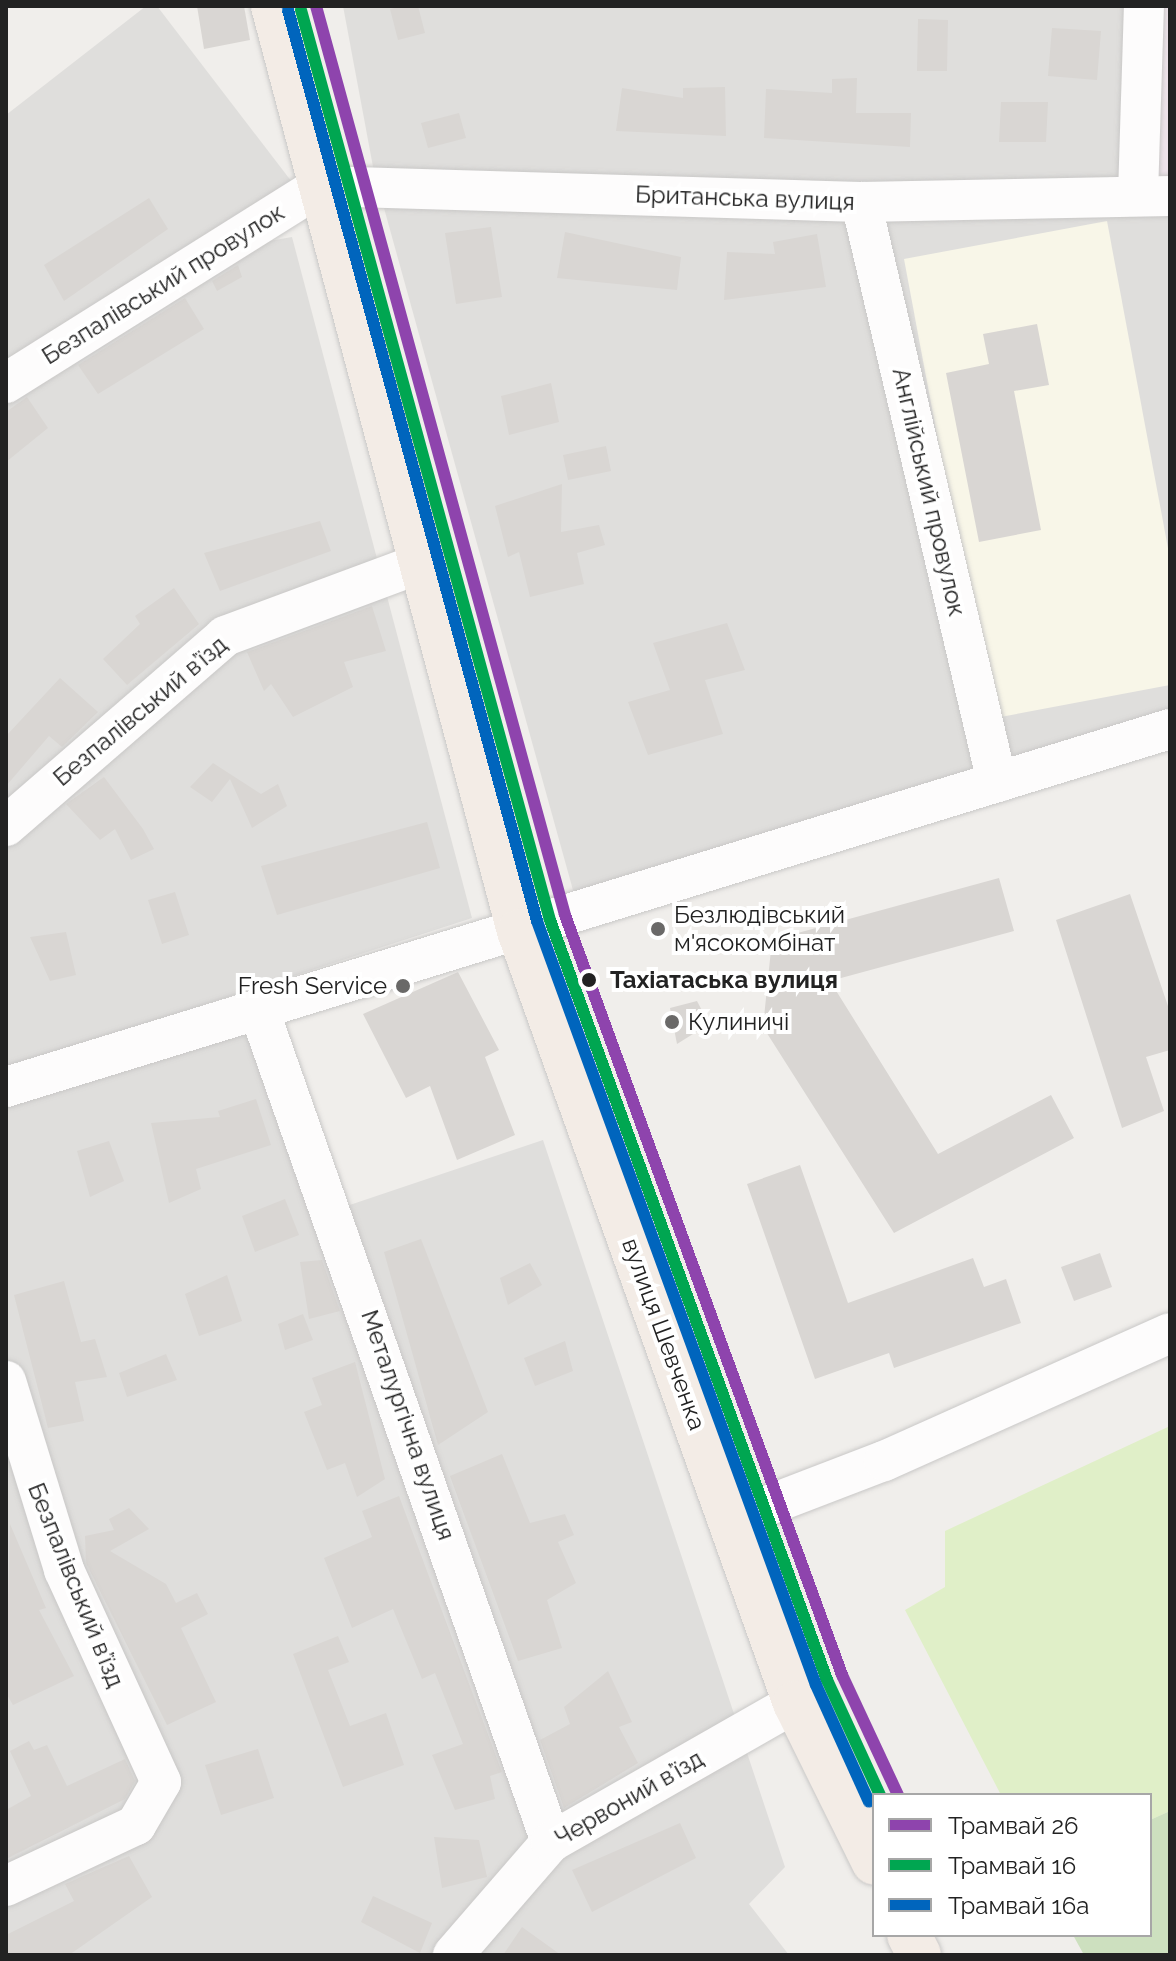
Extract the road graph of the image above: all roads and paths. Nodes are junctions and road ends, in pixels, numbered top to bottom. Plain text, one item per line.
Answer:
1 (273, 6) edge
2 (1144, 6) edge
3 (320, 186) junction
4 (1154, 196) edge
5 (861, 202) junction
6 (6, 383) edge
7 (419, 564) junction
8 (1170, 729) edge
9 (997, 782) junction
10 (6, 826) edge
11 (519, 931) junction
12 (259, 1010) junction
13 (6, 1087) edge
14 (1170, 1333) edge
15 (6, 1381) edge
16 (730, 1520) junction
17 (795, 1703) junction
18 (551, 1842) junction
19 (872, 1859) edge
20 (6, 1886) edge
21 (910, 1937) edge
22 (453, 1955) edge
23 (919, 1955) edge

1 - 3 main road, вулиця Шевченка
2 - 4 street
3 - 5 street, Британська вулиця
3 - 6 street, Безпалівський провулок
3 - 7 main road, вулиця Шевченка
4 - 5 street, Британська вулиця
5 - 9 street, Англійський провулок
7 - 10 street, Безпалівський в’їзд
7 - 11 main road, вулиця Шевченка
8 - 9 street
9 - 11 street
11 - 12 street
11 - 16 main road, вулиця Шевченка
12 - 13 street
12 - 18 street, Металургічна вулиця
14 - 16 street
15 - 20 street, Безпалівський в’їзд
16 - 17 main road, вулиця Шевченка
17 - 18 street, Червоний в’їзд
17 - 19 main road, вулиця Шевченка
18 - 22 street, Червоний в’їзд
21 - 23 main road

